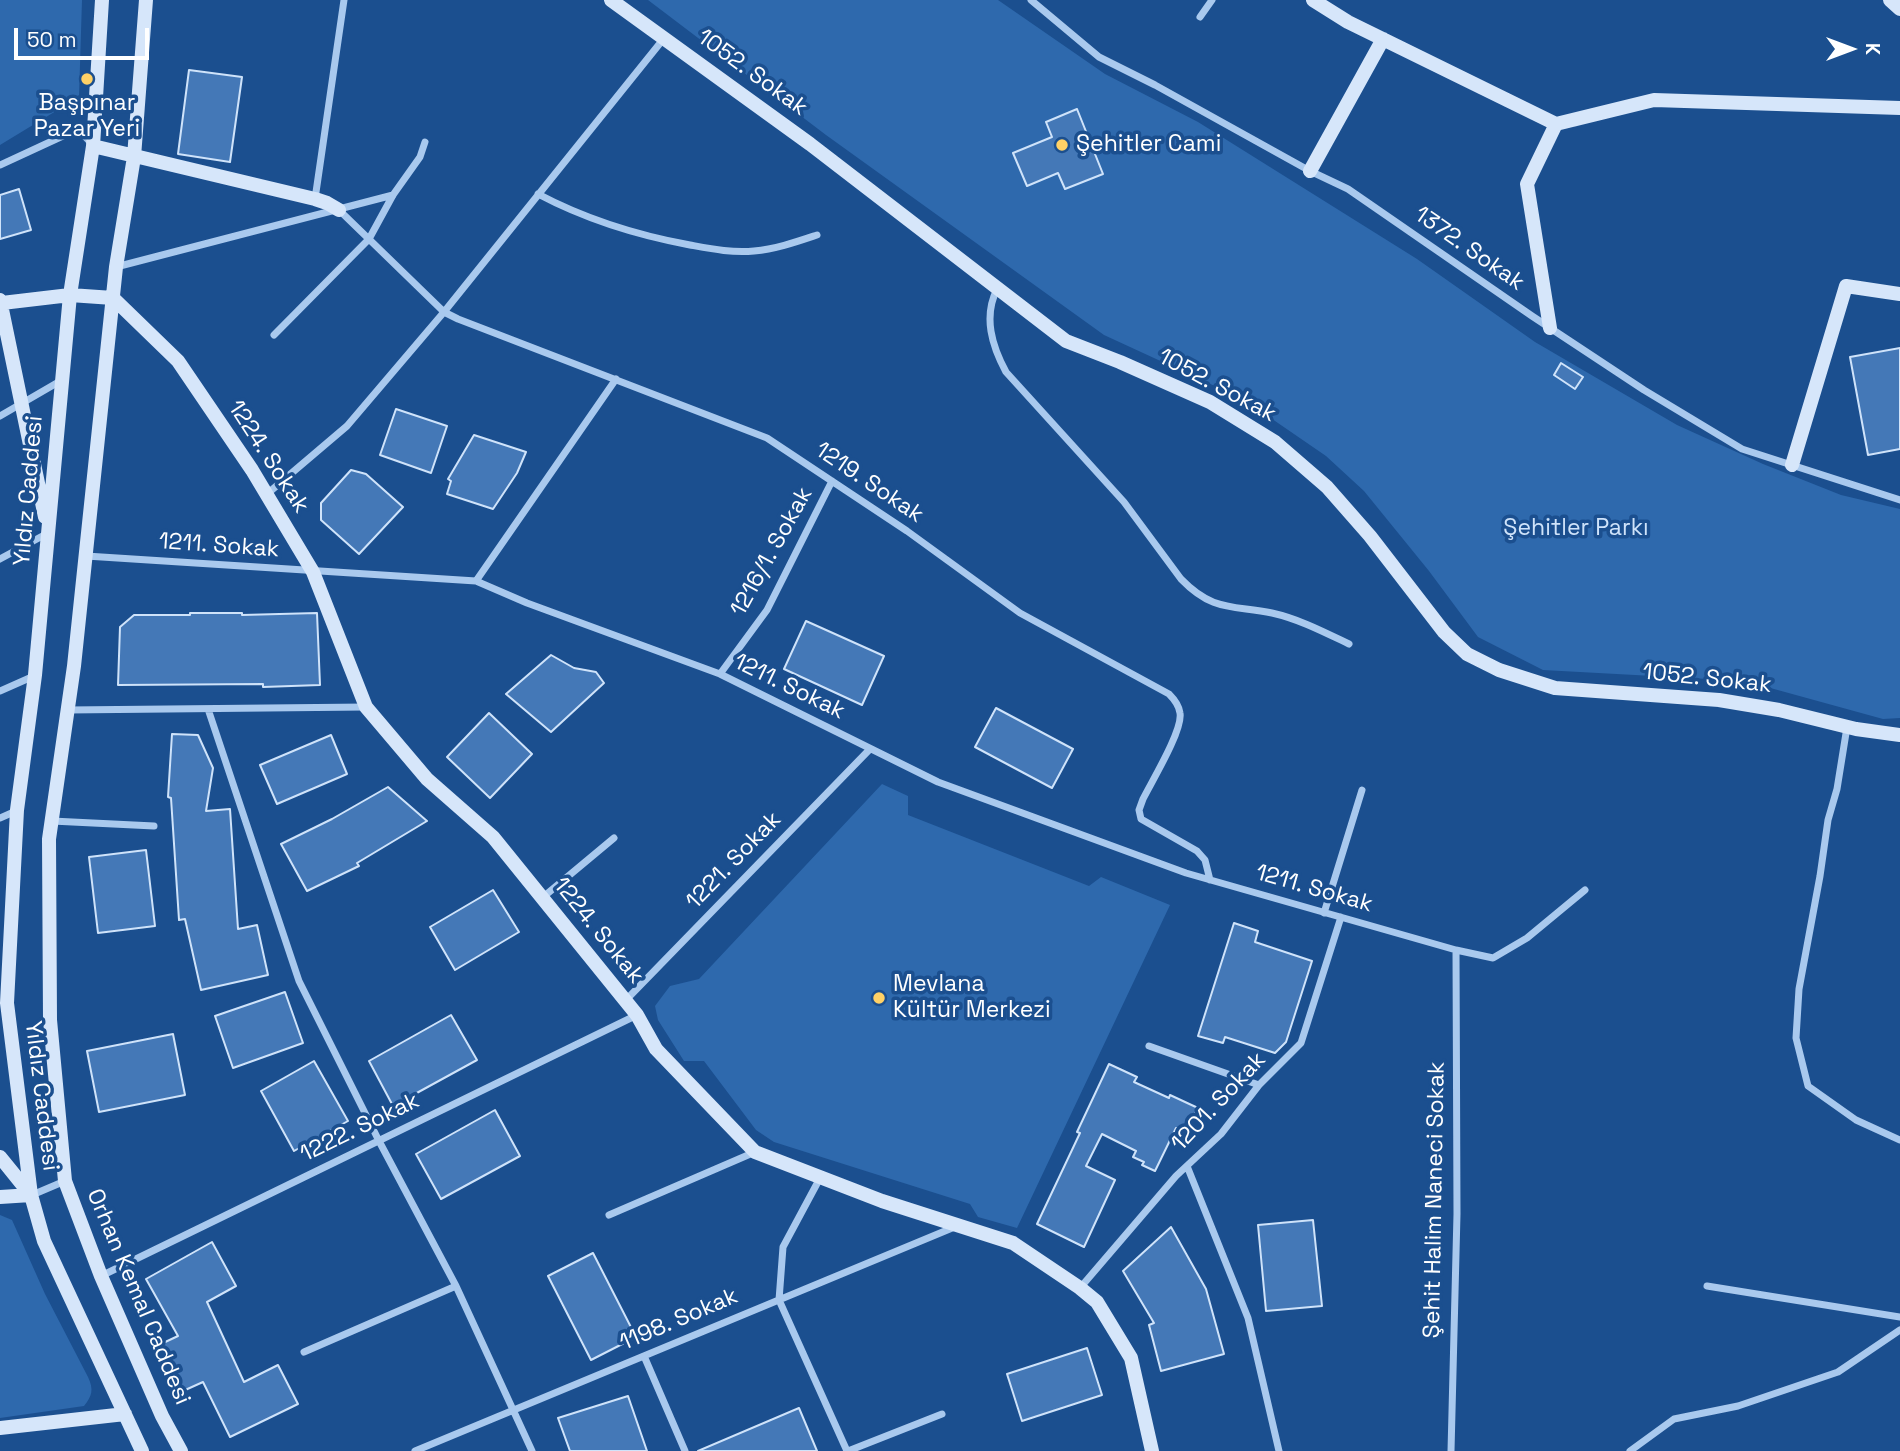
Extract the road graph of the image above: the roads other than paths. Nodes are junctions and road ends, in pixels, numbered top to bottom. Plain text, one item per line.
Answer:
1 (102, 0) edge
2 (146, 0) edge
3 (344, 0) edge
4 (611, 0) edge
5 (1031, 0) edge
6 (1212, 0) edge
7 (1313, 0) edge
8 (1890, 0) edge
9 (1900, 9) edge
10 (1200, 17) dead end
11 (665, 37) junction
12 (1383, 39) junction
13 (1900, 108) edge
14 (1556, 124) junction
15 (425, 142) dead end
16 (93, 146) junction
17 (134, 157) junction
18 (0, 166) edge
19 (1310, 171) junction
20 (538, 194) junction
21 (393, 195) junction
22 (315, 199) junction
23 (339, 210) junction
24 (817, 235) dead end
25 (369, 239) junction
26 (116, 267) junction
27 (997, 289) junction
28 (1900, 294) edge
29 (70, 295) junction
30 (113, 298) junction
31 (1, 302) edge
32 (444, 312) junction
33 (1550, 328) junction
34 (274, 335) dead end
35 (615, 379) junction
36 (62, 380) junction
37 (20, 404) junction
38 (0, 416) edge
39 (1792, 465) junction
40 (832, 481) junction
41 (267, 494) junction
42 (1900, 499) edge
43 (48, 532) junction
44 (86, 556) junction
45 (0, 559) edge
46 (313, 572) junction
47 (476, 581) junction
48 (1349, 643) dead end
49 (720, 674) junction
50 (35, 676) junction
51 (0, 691) edge
52 (366, 707) junction
53 (208, 709) junction
54 (68, 710) junction
55 (1847, 727) junction
56 (1900, 735) edge
57 (870, 749) junction
58 (1362, 790) dead end
59 (17, 810) junction
60 (0, 818) edge
61 (51, 821) junction
62 (154, 826) dead end
63 (614, 838) dead end
64 (1210, 880) junction
65 (1585, 890) dead end
66 (542, 898) junction
67 (1324, 913) junction
68 (1341, 917) junction
69 (1456, 950) junction
70 (625, 1000) junction
71 (637, 1015) junction
72 (1149, 1046) dead end
73 (1259, 1085) junction
74 (1900, 1140) edge
75 (379, 1141) junction
76 (755, 1152) junction
77 (0, 1157) edge
78 (1187, 1166) junction
79 (821, 1177) junction
80 (65, 1181) junction
81 (31, 1195) junction
82 (0, 1197) edge
83 (609, 1215) dead end
84 (958, 1226) junction
85 (101, 1276) junction
86 (456, 1286) junction
87 (1707, 1286) dead end
88 (1080, 1288) junction
89 (779, 1300) junction
90 (1900, 1317) edge
91 (1900, 1330) edge
92 (304, 1352) dead end
93 (644, 1356) junction
94 (512, 1410) junction
95 (125, 1414) junction
96 (942, 1414) dead end
97 (0, 1429) edge
98 (142, 1451) edge
99 (181, 1451) edge
100 (415, 1451) edge
101 (532, 1451) edge
102 (685, 1451) edge
103 (848, 1451) edge
104 (1152, 1451) edge
105 (1279, 1451) edge
106 (1451, 1451) edge
107 (1630, 1451) edge

1 - 16 street, Yıldız Caddesi
2 - 17 street, Yıldız Caddesi
3 - 22 street
4 - 11 street, 1052. Sokak
5 - 19 street, 1372. Sokak
6 - 10 street
7 - 12 street
8 - 9 street
11 - 20 street
11 - 27 street, 1052. Sokak
12 - 14 street
12 - 19 street
13 - 14 street
14 - 33 street
15 - 21 street
16 - 17 street
16 - 18 street
16 - 29 street, Yıldız Caddesi
17 - 22 street
17 - 26 street, Yıldız Caddesi
19 - 33 street, 1372. Sokak
20 - 24 street
20 - 32 street
21 - 23 street
21 - 25 street
22 - 23 street
23 - 25 street, 1219. Sokak
23 - 26 street
25 - 32 street, 1219. Sokak
25 - 34 street
26 - 30 street, Yıldız Caddesi
27 - 48 street
27 - 55 street, 1052. Sokak
28 - 39 street
29 - 30 street
29 - 31 street
29 - 36 street, Yıldız Caddesi
30 - 41 street, 1224. Sokak
30 - 44 street, Yıldız Caddesi
31 - 37 street
32 - 35 street, 1219. Sokak
32 - 41 street
33 - 39 street, 1372. Sokak
35 - 40 street, 1219. Sokak
35 - 47 street
36 - 37 street
36 - 43 street, Yıldız Caddesi
37 - 38 street
37 - 43 street
39 - 42 street, 1372. Sokak
40 - 49 street, 1216/1. Sokak
40 - 64 street, 1219. Sokak
41 - 46 street, 1224. Sokak
43 - 45 street
43 - 50 street, Yıldız Caddesi
44 - 46 street, 1211. Sokak
44 - 54 street, Yıldız Caddesi
46 - 47 street, 1211. Sokak
46 - 52 street, 1224. Sokak
47 - 49 street, 1211. Sokak
49 - 57 street, 1211. Sokak
50 - 51 street
50 - 59 street, Yıldız Caddesi
52 - 53 street
52 - 66 street, 1224. Sokak
53 - 54 street
53 - 75 street
54 - 61 street, Yıldız Caddesi
55 - 56 street, 1052. Sokak
55 - 74 street
57 - 64 street, 1211. Sokak
57 - 70 street, 1221. Sokak
58 - 67 street
59 - 60 street
59 - 81 street, Yıldız Caddesi
61 - 62 street
61 - 80 street, Yıldız Caddesi
63 - 66 street
64 - 67 street, 1211. Sokak
65 - 69 street, 1211. Sokak
66 - 70 street, 1224. Sokak
67 - 68 street, 1211. Sokak
68 - 69 street, 1211. Sokak
68 - 73 street, 1201. Sokak
69 - 106 street, Şehit Halim Naneci Sokak
70 - 71 street, 1224. Sokak
71 - 75 street, 1222. Sokak
71 - 76 street, 1224. Sokak
72 - 73 street
73 - 78 street, 1201. Sokak
75 - 85 street, 1222. Sokak
75 - 86 street
76 - 79 street, 1224. Sokak
76 - 83 street
77 - 81 street
78 - 88 street, 1201. Sokak
78 - 105 street
79 - 84 street, 1224. Sokak
79 - 89 street
80 - 81 street, Orhan Kemal Caddesi
80 - 85 street, Orhan Kemal Caddesi
81 - 82 street
81 - 95 street
84 - 88 street, 1224. Sokak
84 - 89 street, 1198. Sokak
85 - 99 street, Orhan Kemal Caddesi
86 - 92 street
86 - 94 street
87 - 90 street
88 - 104 street, 1224. Sokak
89 - 93 street, 1198. Sokak
89 - 103 street
91 - 107 street
93 - 94 street, 1198. Sokak
93 - 102 street
94 - 100 street, 1198. Sokak
94 - 101 street
95 - 97 street
95 - 98 street
96 - 103 street

